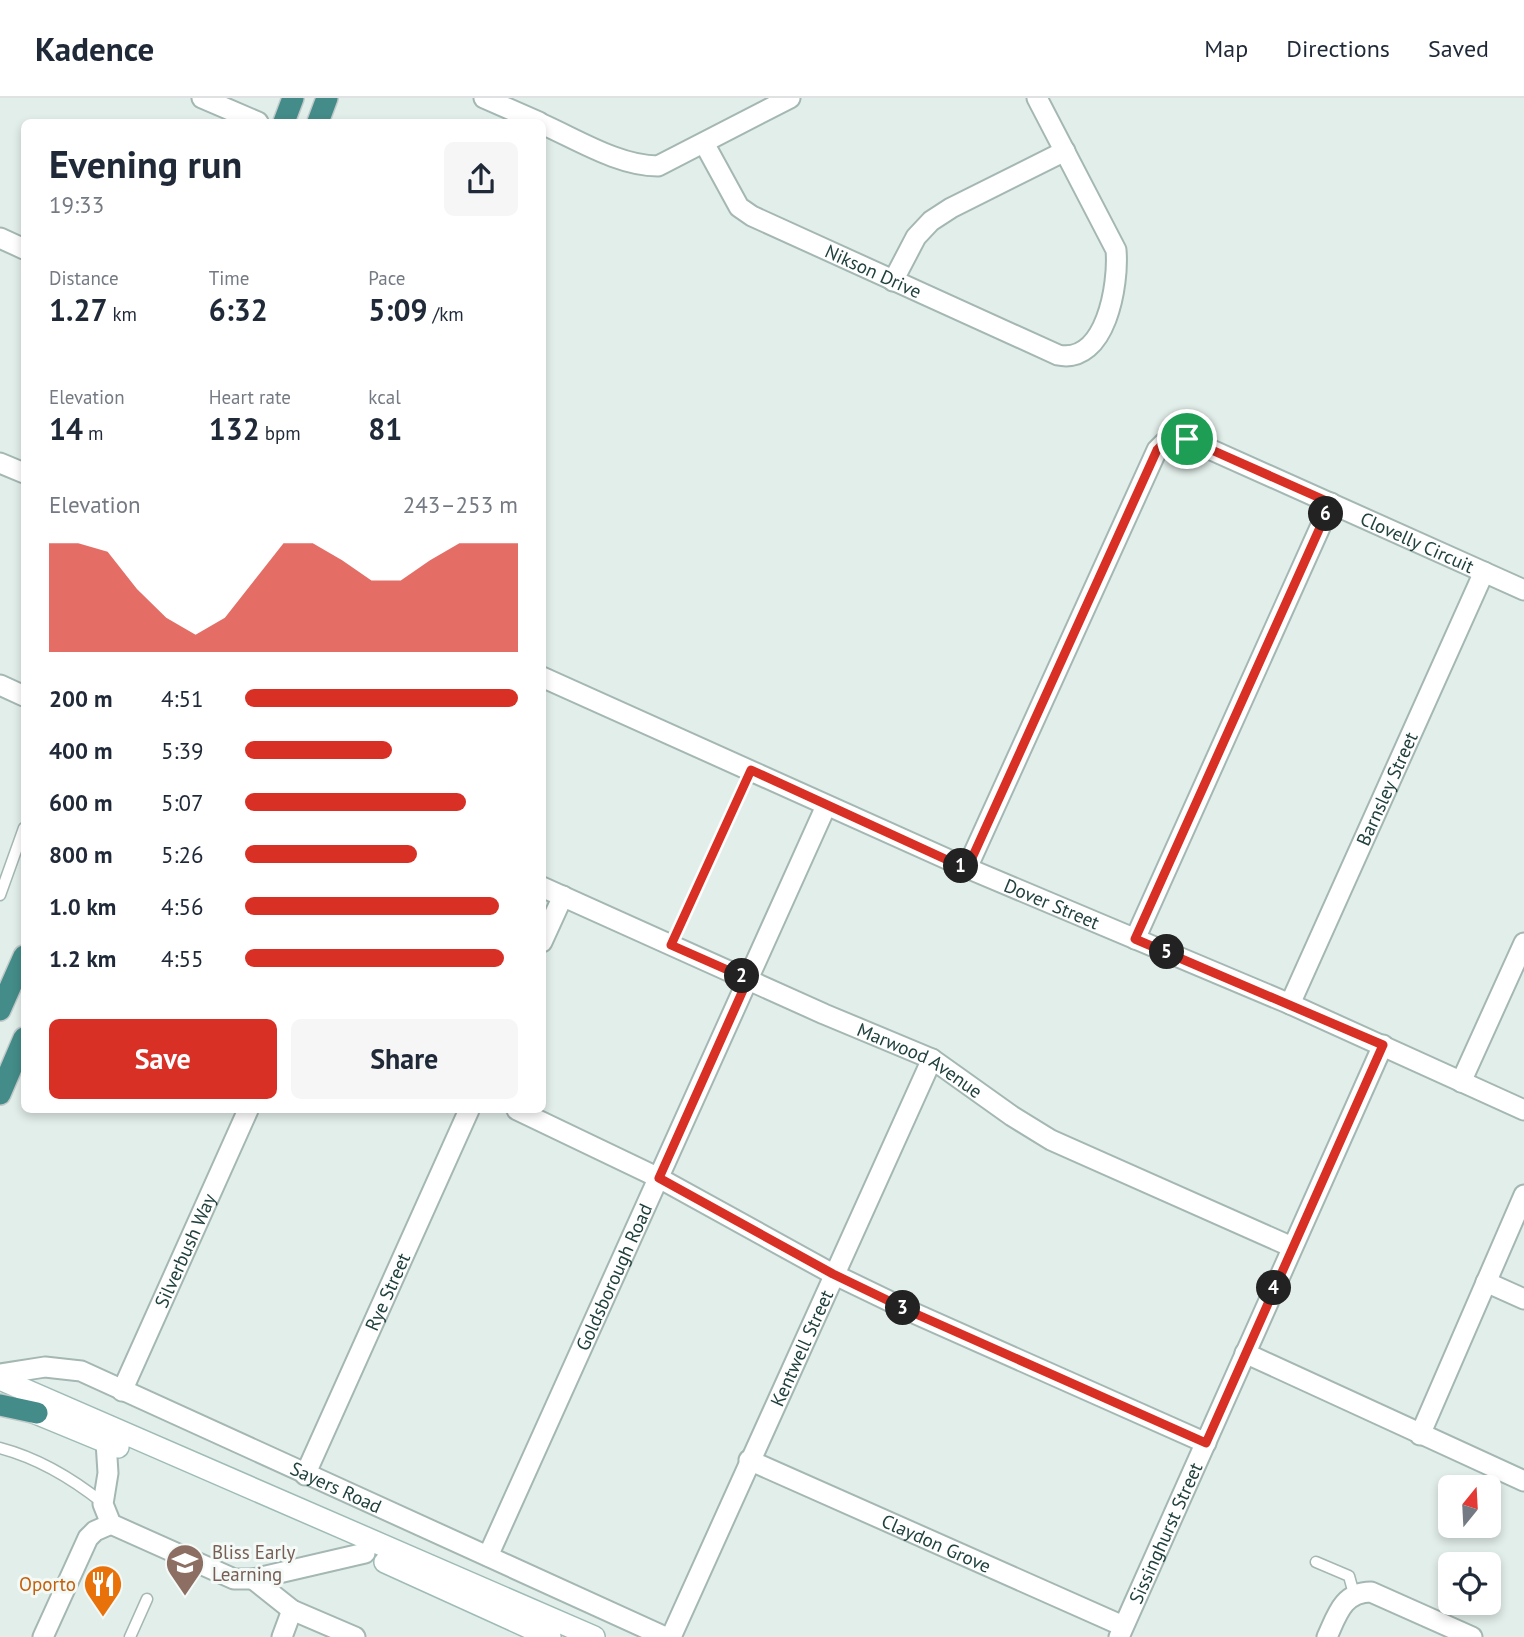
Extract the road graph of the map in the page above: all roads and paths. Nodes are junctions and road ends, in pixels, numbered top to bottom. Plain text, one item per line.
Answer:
1 (202, 98) edge
2 (293, 98) edge
3 (327, 98) edge
4 (484, 98) edge
5 (790, 98) edge
6 (1037, 98) edge
7 (251, 119) edge
8 (285, 119) edge
9 (319, 119) edge
10 (531, 119) edge
11 (546, 126) edge
12 (704, 143) junction
13 (1065, 150) junction
14 (0, 238) edge
15 (21, 248) edge
16 (893, 281) junction
17 (0, 463) edge
18 (21, 472) edge
19 (1331, 503) junction
20 (1484, 572) junction
21 (1524, 590) edge
22 (546, 679) edge
23 (0, 685) edge
24 (21, 695) edge
25 (751, 770) junction
26 (826, 806) junction
27 (21, 836) edge
28 (967, 869) junction
29 (546, 889) edge
30 (0, 895) edge
31 (563, 896) junction
32 (546, 933) edge
33 (1135, 939) junction
34 (1524, 943) edge
35 (671, 945) junction
36 (21, 963) edge
37 (748, 979) junction
38 (1290, 1004) junction
39 (0, 1010) edge
40 (21, 1045) edge
41 (1383, 1045) junction
42 (932, 1059) junction
43 (1461, 1082) junction
44 (0, 1094) edge
45 (1524, 1110) edge
46 (247, 1113) edge
47 (467, 1113) edge
48 (523, 1113) edge
49 (659, 1178) junction
50 (1524, 1195) edge
51 (1292, 1247) junction
52 (833, 1274) junction
53 (1486, 1282) junction
54 (1524, 1299) edge
55 (1245, 1353) junction
56 (0, 1376) edge
57 (122, 1391) junction
58 (0, 1398) edge
59 (0, 1405) edge
60 (37, 1413) junction
61 (1420, 1435) junction
62 (106, 1442) junction
63 (1206, 1443) junction
64 (0, 1448) edge
65 (749, 1460) junction
66 (305, 1475) junction
67 (1524, 1481) edge
68 (103, 1504) junction
69 (111, 1524) junction
70 (365, 1553) junction
71 (488, 1556) junction
72 (1317, 1562) dead end
73 (253, 1579) junction
74 (1354, 1594) junction
75 (148, 1599) dead end
76 (292, 1610) junction
77 (1121, 1632) edge
78 (43, 1637) edge
79 (130, 1637) edge
80 (282, 1637) edge
81 (355, 1637) edge
82 (550, 1637) edge
83 (594, 1637) edge
84 (665, 1637) edge
85 (671, 1637) edge
86 (1327, 1637) edge
87 (1472, 1637) edge

1 - 7 street
2 - 8 highway
3 - 9 highway
4 - 10 street
5 - 12 street
6 - 13 street
11 - 12 street
12 - 16 street, Nikson Drive
13 - 16 street
13 - 16 street, Nikson Drive
14 - 15 street
17 - 18 street
19 - 20 street, Clovelly Circuit
19 - 28 street, Clovelly Circuit
19 - 33 street
20 - 21 street, Clovelly Circuit
20 - 38 street, Barnsley Street
22 - 25 street, Dover Street
23 - 24 street
25 - 26 street, Dover Street
25 - 35 lane
26 - 28 street, Dover Street
26 - 37 street, Goldsborough Road
27 - 30 lane
28 - 33 street, Dover Street
29 - 31 street, Marwood Avenue
31 - 32 street
31 - 35 street, Marwood Avenue
33 - 38 street, Dover Street
34 - 43 street
35 - 37 street, Marwood Avenue
36 - 39 highway
37 - 42 street, Marwood Avenue
37 - 49 street, Goldsborough Road
38 - 41 street, Dover Street
40 - 44 highway
41 - 43 street, Dover Street
41 - 51 street, Sissinghurst Street
42 - 51 street, Marwood Avenue
42 - 52 street, Kentwell Street
43 - 45 street, Dover Street
46 - 57 street, Silverbush Way
47 - 66 street, Rye Street
48 - 49 street
49 - 52 street
49 - 71 street, Goldsborough Road
50 - 53 street
51 - 55 street, Sissinghurst Street
52 - 63 street
52 - 65 street, Kentwell Street
53 - 54 street
53 - 61 street
55 - 61 street
55 - 63 street, Sissinghurst Street
56 - 57 street, Sayers Road
56 - 83 main road, Sayers Road
57 - 66 street, Sayers Road
58 - 60 main road
59 - 60 highway
60 - 62 main road
61 - 67 street
62 - 68 street
62 - 70 main road
63 - 77 street, Sissinghurst Street
64 - 68 lane
65 - 77 street, Claydon Grove
65 - 85 street, Kentwell Street
66 - 71 street, Sayers Road
68 - 69 street
69 - 73 street
69 - 78 street
70 - 73 street
70 - 82 main road
71 - 84 street, Sayers Road
72 - 74 lane
73 - 76 street
74 - 86 street
74 - 87 street
75 - 79 lane
76 - 80 street
76 - 81 street

